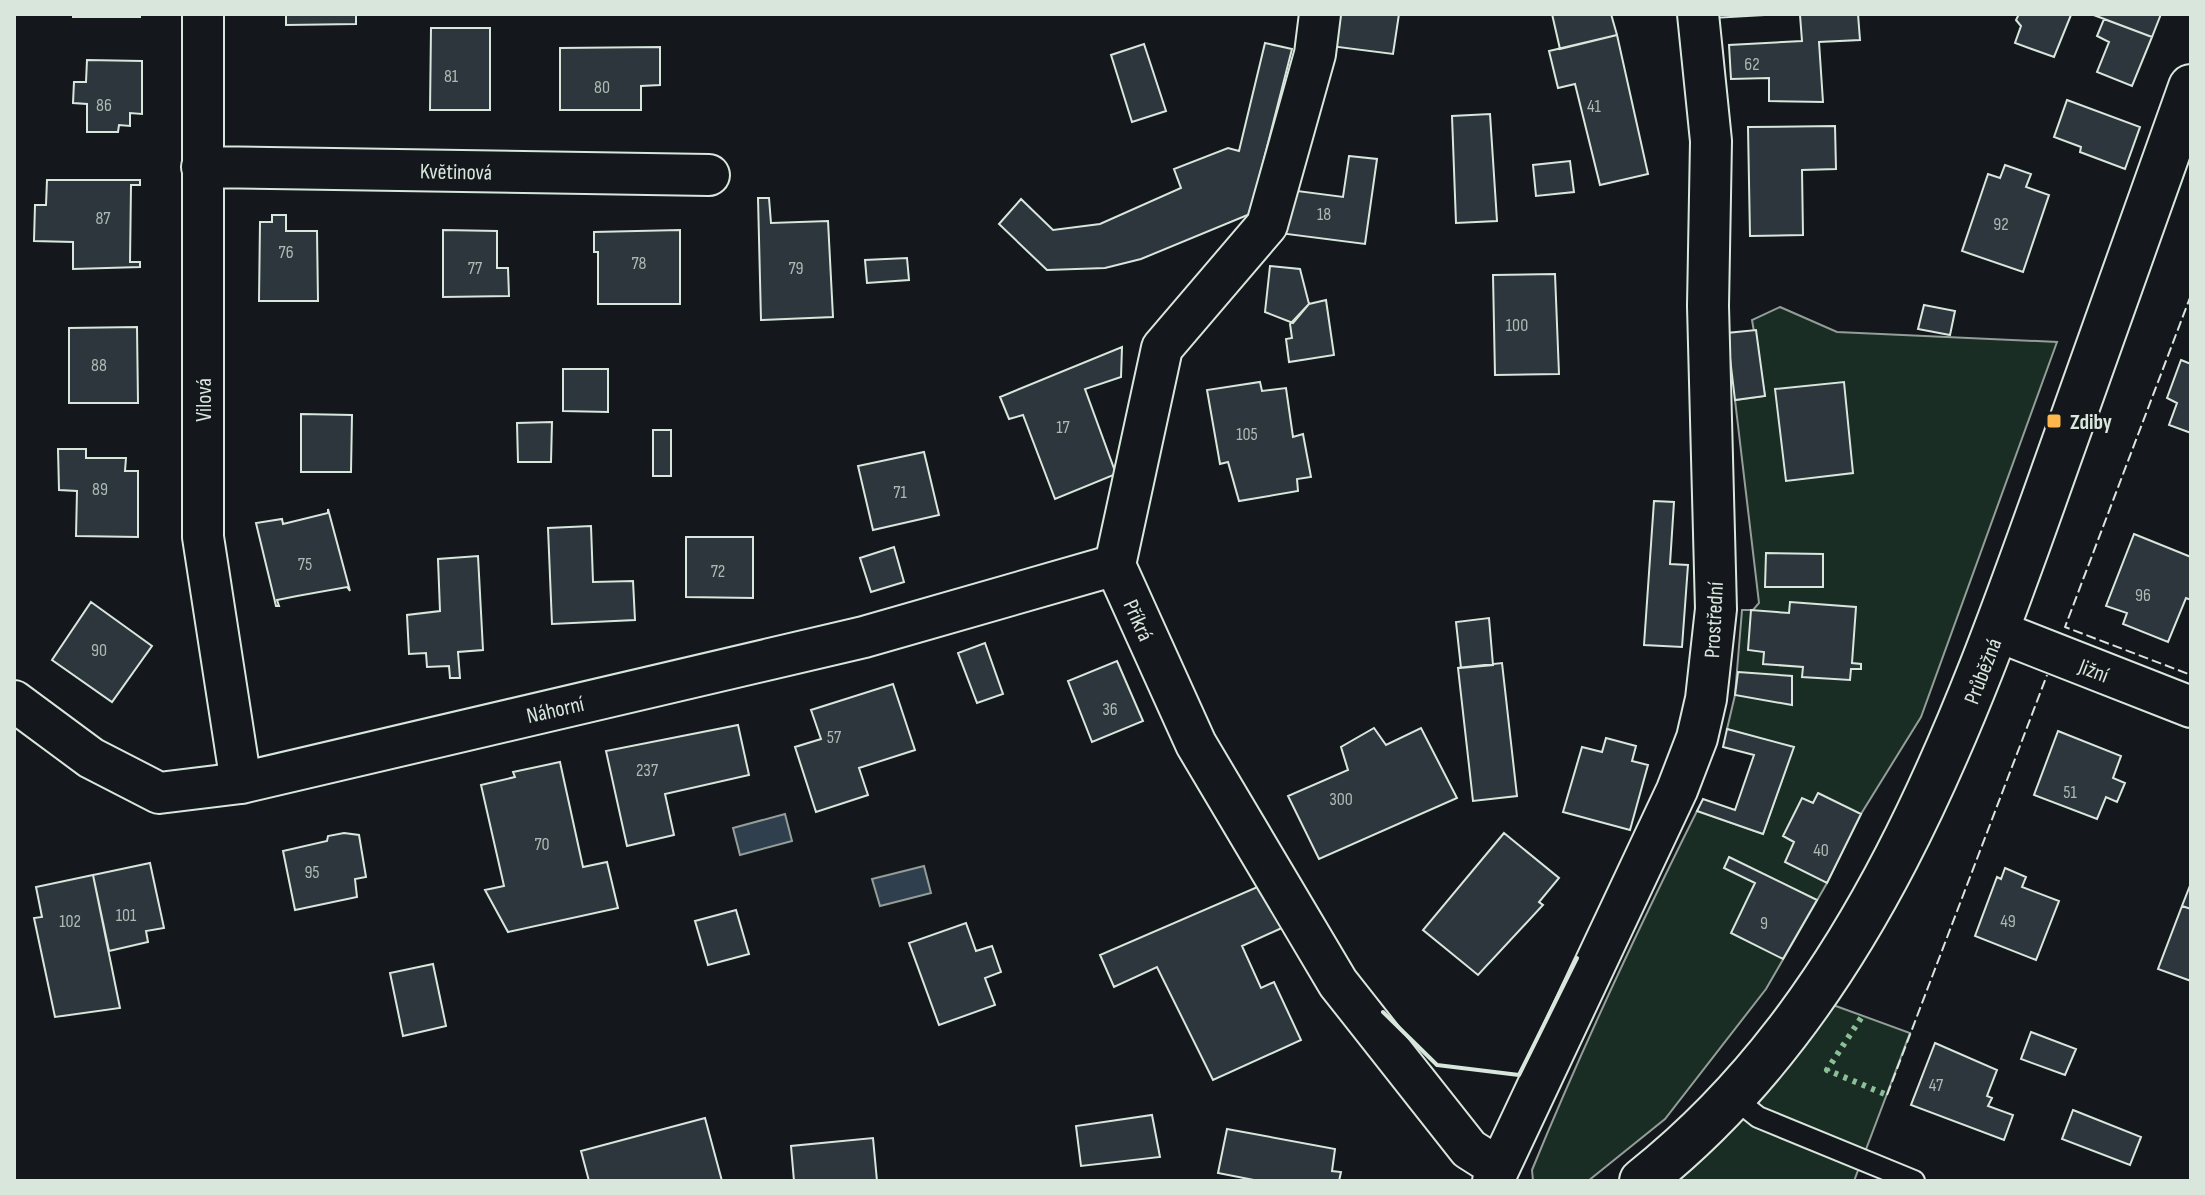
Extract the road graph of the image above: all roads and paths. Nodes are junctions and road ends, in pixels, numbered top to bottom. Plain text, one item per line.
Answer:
1 (203, 14) edge
2 (1320, 14) edge
3 (1698, 14) edge
4 (2191, 87) edge
5 (202, 167) junction
6 (709, 175) dead end
7 (1115, 565) junction
8 (1997, 631) junction
9 (14, 701) edge
10 (2191, 707) edge
11 (241, 783) junction
12 (1733, 1097) junction
13 (1496, 1174) edge
14 (1642, 1181) edge
15 (1914, 1181) edge

1 - 5 street, Vilová
2 - 7 street
3 - 13 street, Prostřední
4 - 8 street, Průběžná
5 - 6 street, Květinová
5 - 11 street, Vilová
7 - 11 street, Náhorní
7 - 13 street, Příkrá
8 - 10 street, Jižní
8 - 12 street, Průběžná
9 - 11 street, Náhorní
12 - 14 street, Průběžná
12 - 15 lane

